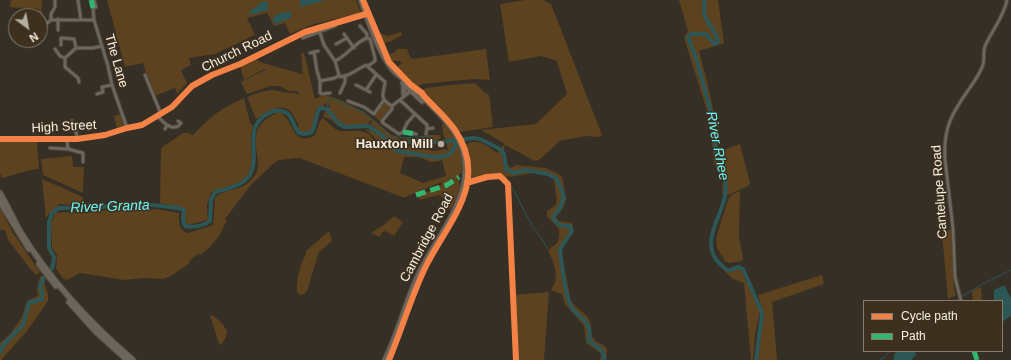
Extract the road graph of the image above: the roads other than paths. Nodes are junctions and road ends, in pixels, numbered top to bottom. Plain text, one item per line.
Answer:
1 (54, 0) edge
2 (78, 0) edge
3 (94, 0) edge
4 (361, 0) edge
5 (1007, 0) edge
6 (366, 14) junction
7 (52, 20) junction
8 (58, 20) junction
9 (81, 20) junction
10 (94, 20) junction
11 (48, 23) edge
12 (335, 26) dead end
13 (360, 26) dead end
14 (318, 27) junction
15 (58, 30) dead end
16 (319, 32) junction
17 (344, 34) dead end
18 (303, 38) dead end
19 (347, 38) junction
20 (368, 38) junction
21 (336, 44) dead end
22 (61, 45) dead end
23 (102, 46) junction
24 (76, 48) junction
25 (354, 48) junction
26 (55, 49) dead end
27 (310, 53) dead end
28 (65, 58) junction
29 (335, 61) junction
30 (368, 66) junction
31 (145, 75) dead end
32 (339, 75) junction
33 (376, 75) junction
34 (345, 76) junction
35 (401, 78) junction
36 (320, 81) junction
37 (79, 82) dead end
38 (404, 84) junction
39 (112, 85) junction
40 (356, 85) dead end
41 (411, 89) junction
42 (366, 90) junction
43 (370, 92) dead end
44 (330, 93) dead end
45 (340, 93) dead end
46 (97, 94) dead end
47 (404, 95) junction
48 (384, 100) junction
49 (400, 100) junction
50 (348, 101) dead end
51 (392, 106) junction
52 (415, 114) junction
53 (160, 115) junction
54 (178, 121) dead end
55 (72, 122) dead end
56 (167, 125) junction
57 (127, 128) junction
58 (433, 128) dead end
59 (165, 129) dead end
60 (427, 129) junction
61 (403, 132) junction
62 (416, 134) dead end
63 (426, 134) dead end
64 (0, 139) edge
65 (77, 139) junction
66 (67, 140) junction
67 (50, 148) dead end
68 (68, 149) junction
69 (83, 162) dead end
70 (0, 192) edge
71 (0, 202) edge
72 (45, 269) junction
73 (52, 278) junction
74 (961, 300) edge
75 (128, 360) edge
76 (133, 360) edge
77 (385, 360) edge

1 - 7 street
2 - 9 street
3 - 10 street, The Lane
4 - 6 highway
5 - 74 street, Cantelupe Road
6 - 14 street, Church Road
6 - 35 highway
7 - 8 street
7 - 11 street
8 - 9 street
8 - 15 street
9 - 10 street
10 - 23 street, The Lane
12 - 16 street
13 - 20 street
14 - 16 street
14 - 53 street, Church Road
16 - 18 street
16 - 29 street
17 - 19 street
19 - 21 street
19 - 25 street
20 - 25 street
20 - 30 street
22 - 24 street
23 - 24 street
23 - 39 street, The Lane
24 - 28 street
25 - 29 street
26 - 28 street
27 - 36 street
28 - 37 street
29 - 32 street
30 - 33 street
30 - 34 street
31 - 53 street
32 - 34 street
32 - 36 street
33 - 42 street
33 - 48 street
34 - 45 street
35 - 38 highway
35 - 41 highway
36 - 44 street
38 - 41 highway
38 - 47 highway
39 - 46 street
39 - 57 street, The Lane
40 - 42 street
41 - 47 street
41 - 77 highway, Cambridge Road
42 - 43 street
47 - 49 street
48 - 50 street
48 - 51 street
49 - 51 street
49 - 52 street
51 - 61 street
52 - 60 street
52 - 61 street
53 - 56 street
53 - 57 street, Church Road
54 - 56 street
55 - 65 street
56 - 59 street
57 - 65 street, High Street
58 - 60 street
60 - 63 street
61 - 62 street
64 - 66 street, High Street
65 - 66 street, High Street
66 - 68 street
67 - 68 street
68 - 69 street
70 - 72 highway
71 - 72 highway
72 - 73 highway
73 - 75 highway
73 - 76 highway

